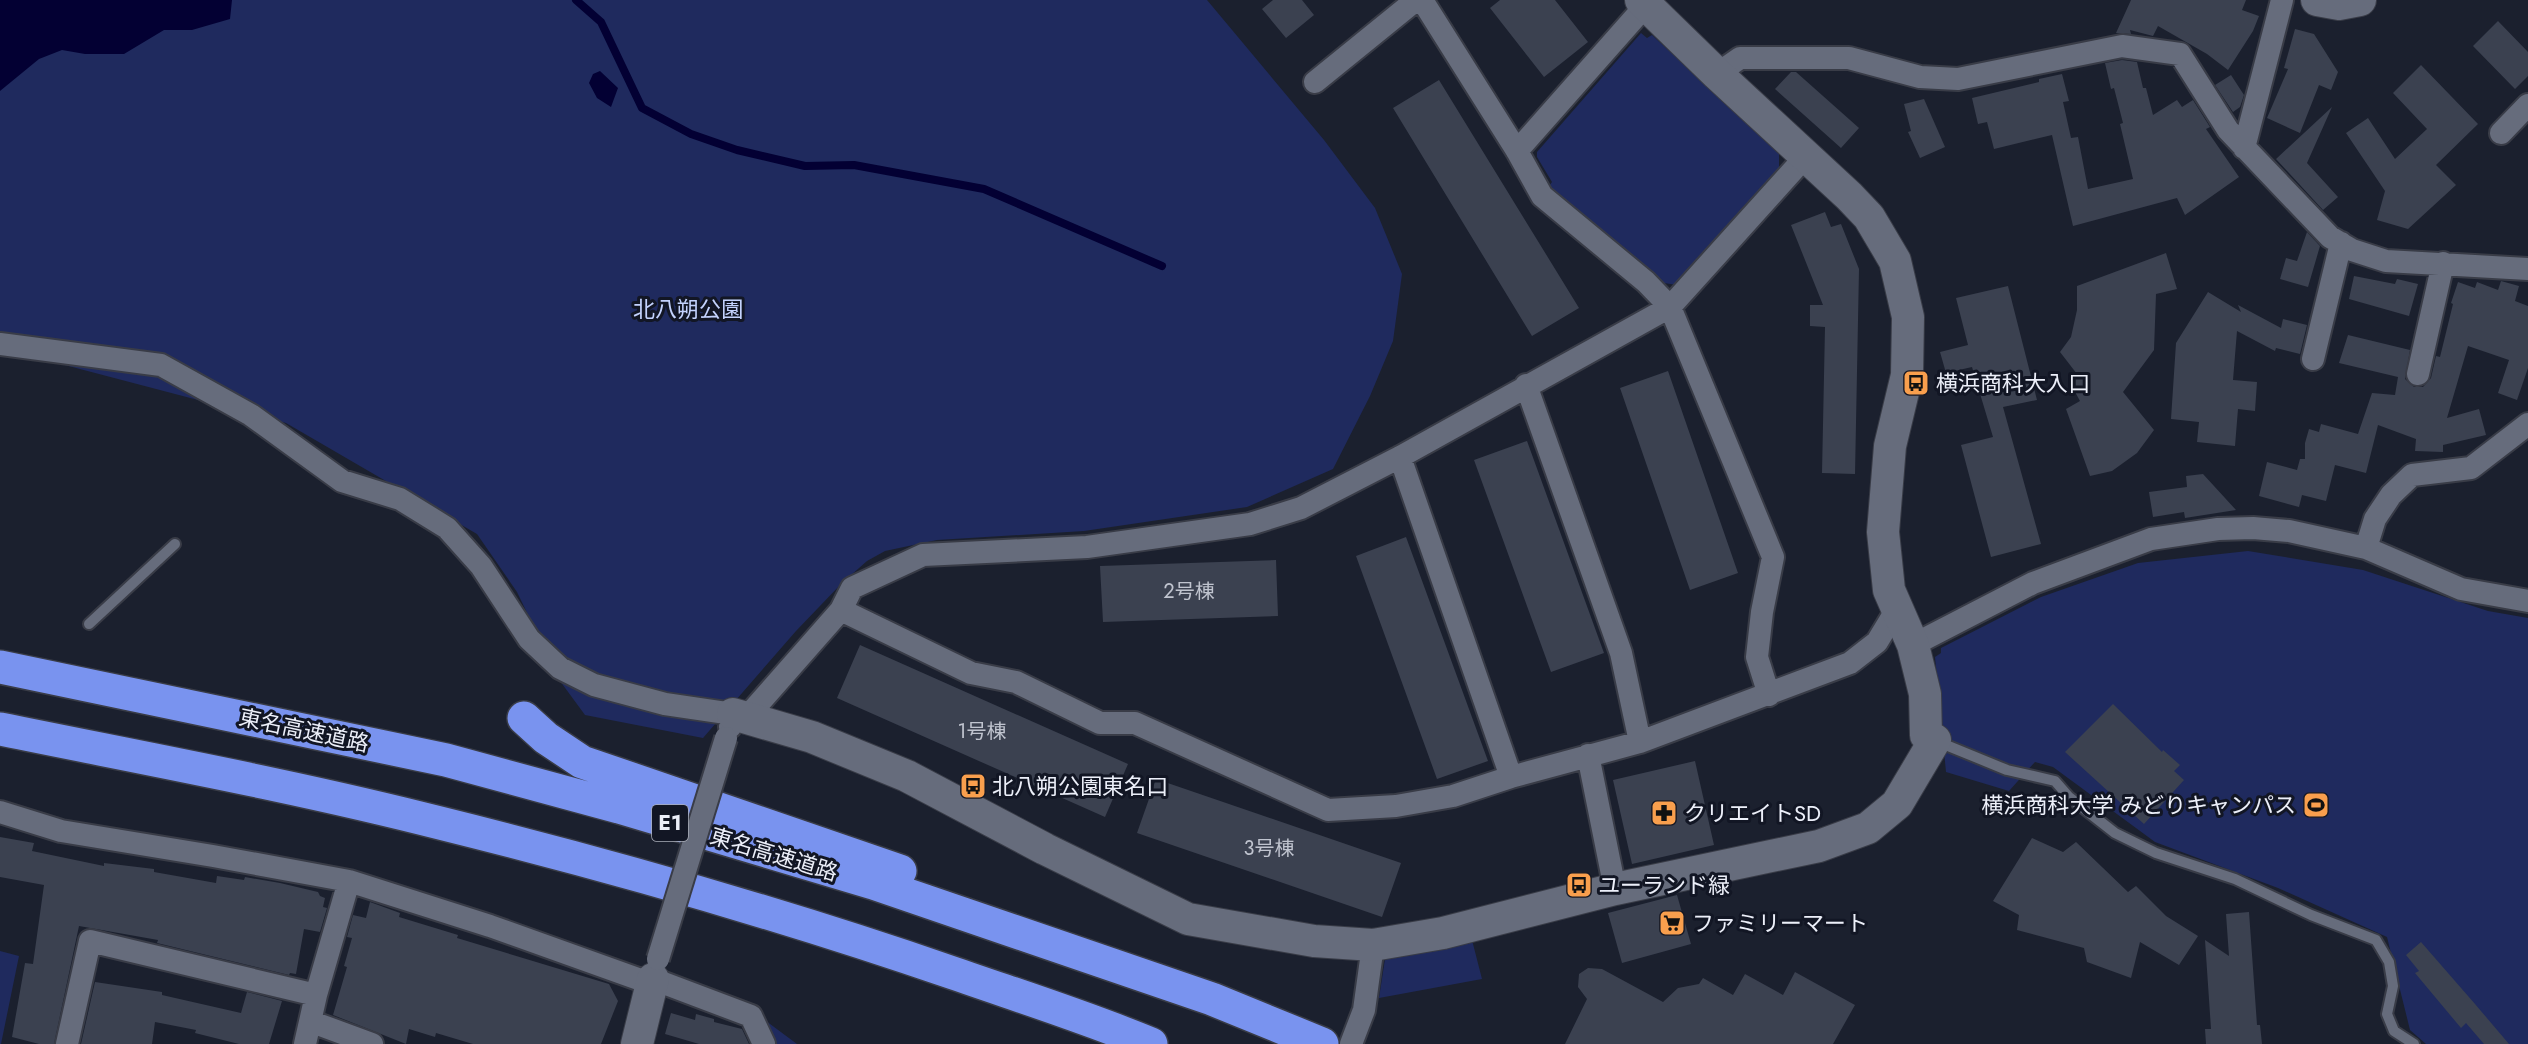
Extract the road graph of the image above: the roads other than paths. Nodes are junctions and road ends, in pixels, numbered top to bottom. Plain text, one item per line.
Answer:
1 (1416, 0) edge
2 (1422, 0) edge
3 (2282, 0) edge
4 (2317, 0) edge
5 (2360, 0) edge
6 (1643, 3) edge
7 (1718, 74) junction
8 (1316, 82) dead end
9 (2528, 105) edge
10 (2501, 133) dead end
11 (2244, 148) junction
12 (1517, 151) junction
13 (1806, 156) junction
14 (2341, 243) junction
15 (2443, 263) junction
16 (2528, 269) edge
17 (1670, 307) junction
18 (0, 344) edge
19 (2313, 359) dead end
20 (2418, 374) dead end
21 (1526, 385) junction
22 (2528, 424) edge
23 (1400, 457) junction
24 (175, 544) dead end
25 (2366, 548) junction
26 (2528, 601) edge
27 (1897, 609) junction
28 (841, 610) junction
29 (89, 624) dead end
30 (1913, 645) junction
31 (0, 667) edge
32 (1769, 695) junction
33 (524, 718) dead end
34 (735, 724) junction
35 (0, 729) edge
36 (1935, 740) junction
37 (1640, 742) junction
38 (1588, 755) junction
39 (1511, 777) junction
40 (0, 812) edge
41 (349, 881) junction
42 (1616, 889) junction
43 (1373, 945) junction
44 (655, 969) junction
45 (316, 995) junction
46 (1212, 999) junction
47 (312, 1022) junction
48 (67, 1044) edge
49 (305, 1044) edge
50 (372, 1044) edge
51 (637, 1044) edge
52 (764, 1044) edge
53 (1151, 1044) edge
54 (1322, 1044) edge
55 (1351, 1044) edge
56 (2414, 1044) edge

1 - 8 street
2 - 12 street
3 - 11 street
4 - 5 street
6 - 7 street
6 - 12 street
7 - 11 street
7 - 13 street
9 - 10 street
11 - 14 street
12 - 17 street
13 - 17 street
13 - 27 street
14 - 15 street
14 - 19 street
15 - 16 street
15 - 20 street
17 - 21 street
17 - 32 street
18 - 34 street
21 - 23 street
21 - 37 street
22 - 25 street
23 - 28 street
23 - 39 street
24 - 29 lane
25 - 26 street
25 - 30 street
27 - 30 street
27 - 32 street
28 - 34 street
28 - 39 street
30 - 36 street
31 - 46 highway, 東名高速道路 / E1
32 - 37 street
33 - 46 highway
34 - 43 street
34 - 44 street, bridge
35 - 53 highway
36 - 42 street
36 - 56 lane
37 - 38 street
38 - 39 street
38 - 42 street
40 - 41 street
41 - 44 street
41 - 45 street
42 - 43 street
43 - 55 street
44 - 51 street
44 - 52 street
45 - 47 street
45 - 48 street
46 - 54 highway, 東名高速道路 / E1
47 - 49 street
47 - 50 street

